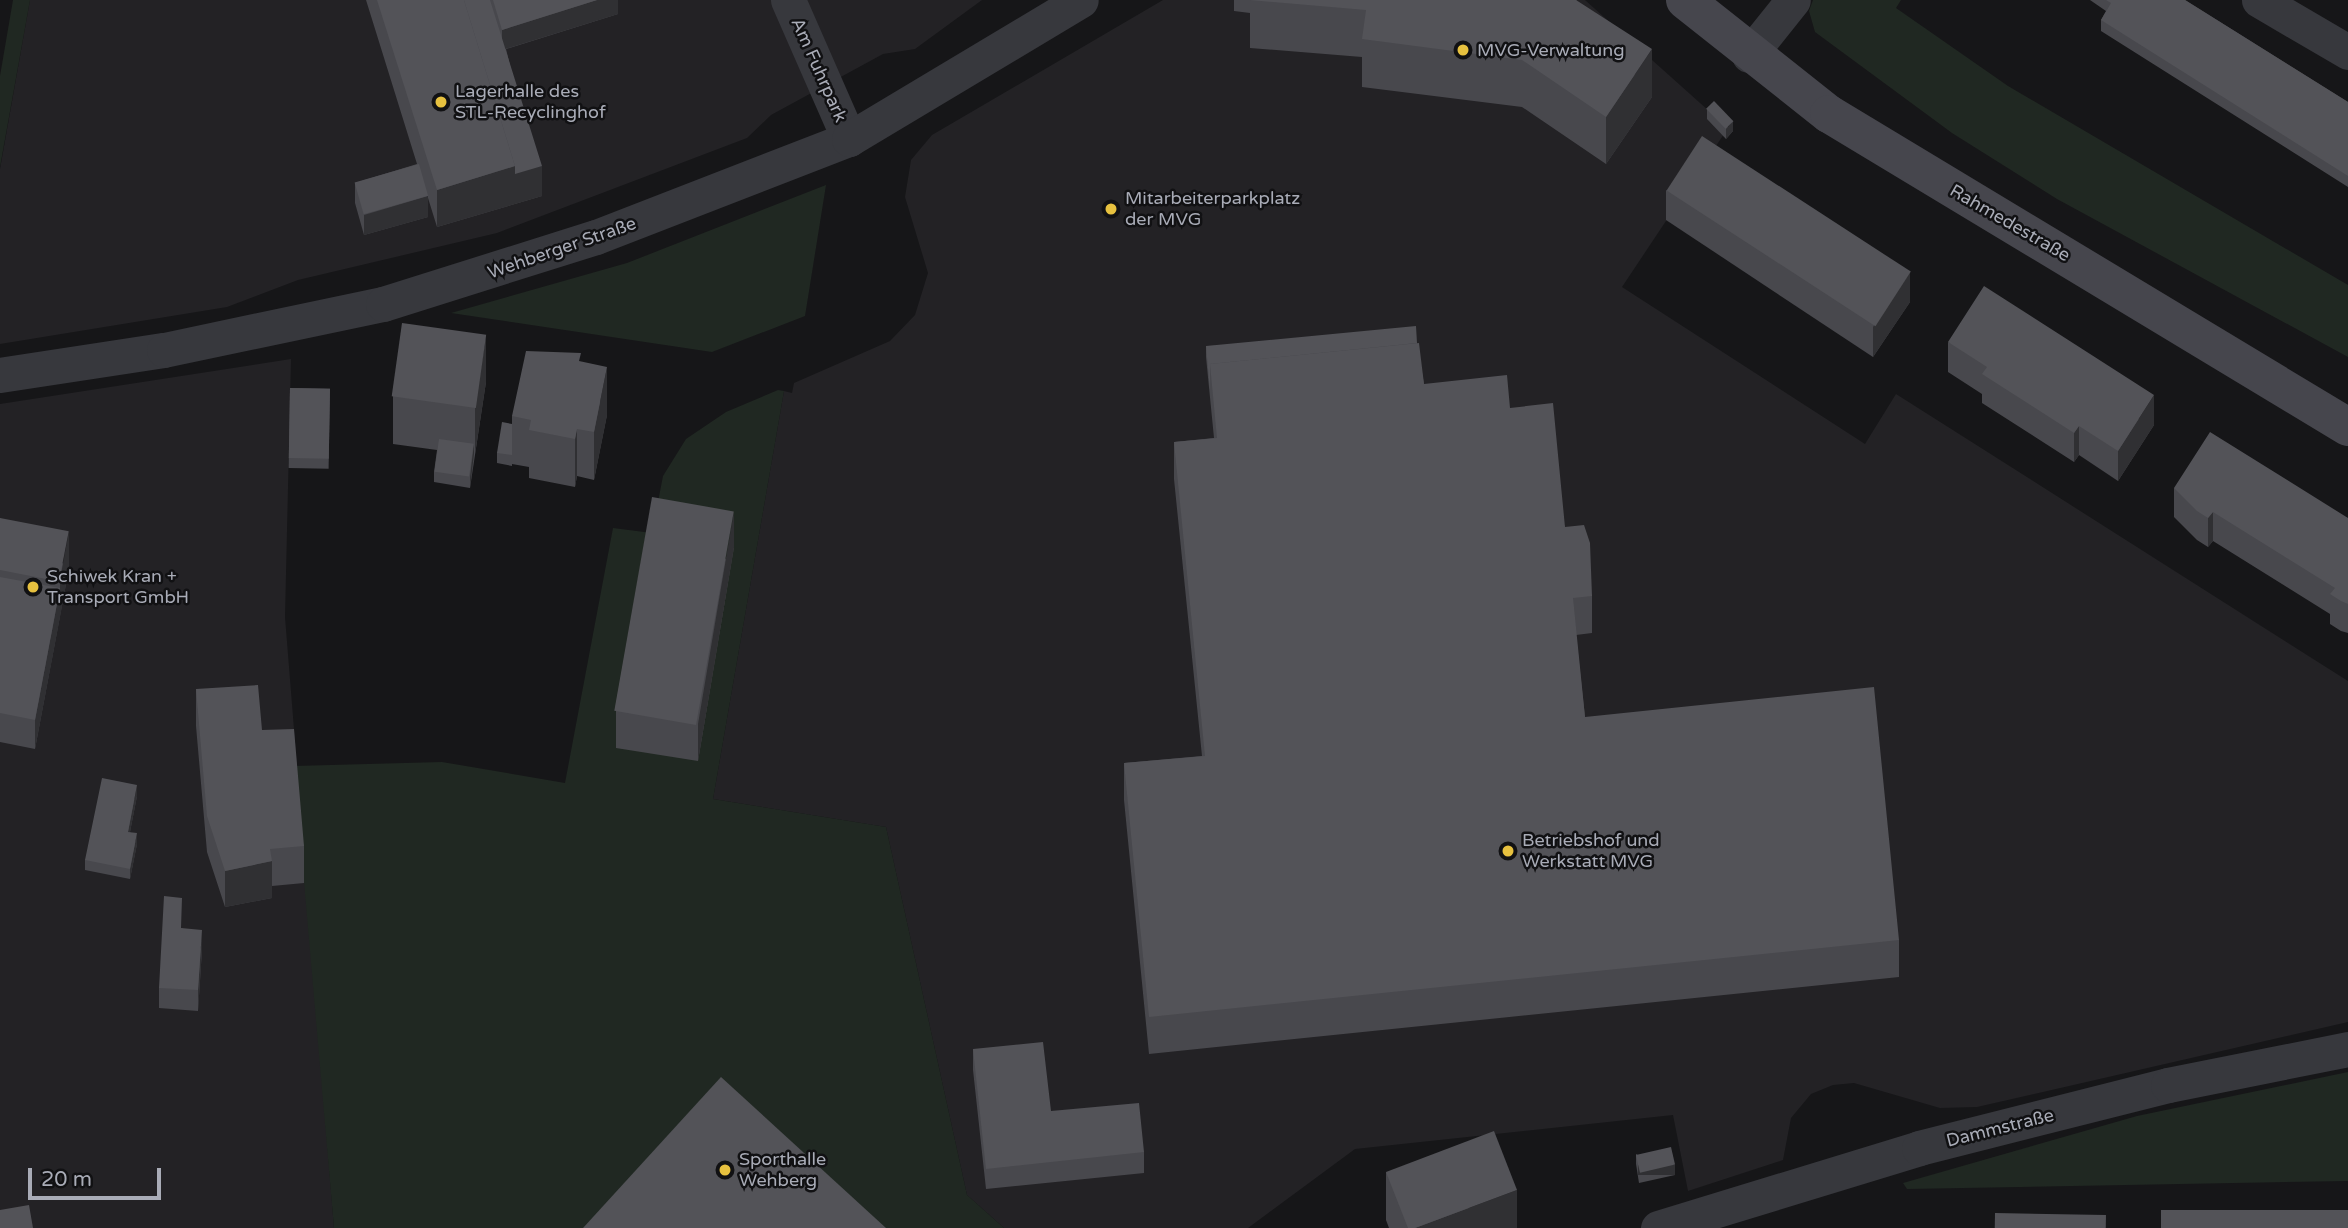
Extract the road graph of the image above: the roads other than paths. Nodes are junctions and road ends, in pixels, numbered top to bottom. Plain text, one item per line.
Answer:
1 (788, 0) edge
2 (1081, 0) edge
3 (1685, 0) edge
4 (1793, 0) edge
5 (2259, 0) edge
6 (2348, 52) edge
7 (1749, 55) junction
8 (849, 139) junction
9 (0, 375) edge
10 (2348, 427) edge
11 (2348, 1049) edge
12 (1658, 1228) edge

1 - 8 street, Am Fuhrpark
2 - 8 street, Wehberger Straße
3 - 7 main road, Rahmedestraße
4 - 7 street
5 - 6 street
7 - 10 main road, Rahmedestraße
8 - 9 street, Wehberger Straße
11 - 12 street, Dammstraße

